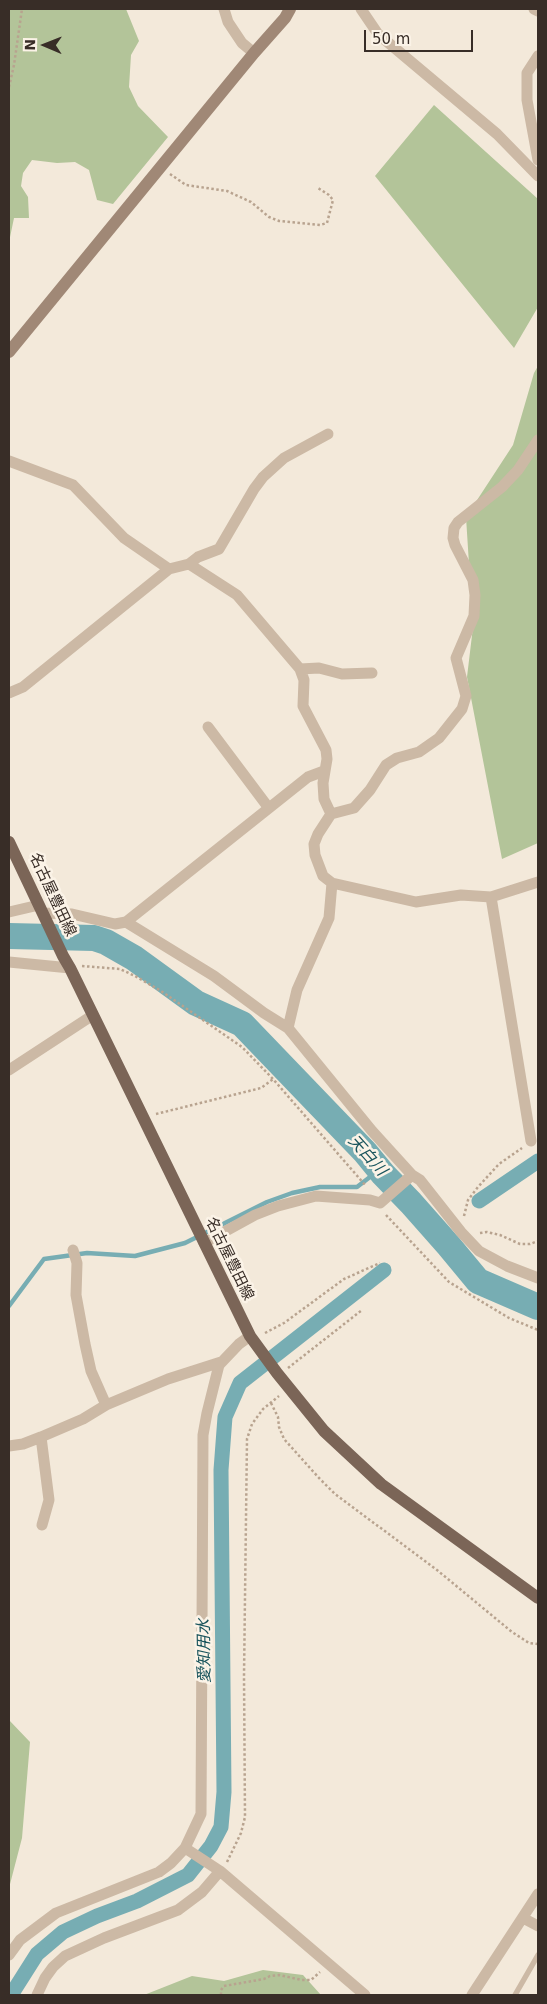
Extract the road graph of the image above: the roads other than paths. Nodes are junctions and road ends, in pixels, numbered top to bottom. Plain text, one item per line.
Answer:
1 (224, 9) edge
2 (290, 9) edge
3 (361, 9) edge
4 (534, 9) edge
5 (538, 11) edge
6 (254, 53) junction
7 (538, 56) edge
8 (538, 160) edge
9 (538, 176) edge
10 (9, 352) edge
11 (328, 434) dead end
12 (538, 440) edge
13 (9, 461) edge
14 (189, 564) junction
15 (169, 569) junction
16 (300, 669) junction
17 (372, 674) dead end
18 (9, 693) edge
19 (208, 727) dead end
20 (324, 771) junction
21 (268, 807) junction
22 (331, 814) junction
23 (9, 842) edge
24 (538, 882) edge
25 (332, 884) junction
26 (491, 897) junction
27 (9, 912) edge
28 (43, 913) junction
29 (126, 922) junction
30 (9, 962) edge
31 (70, 968) junction
32 (93, 1015) junction
33 (288, 1028) junction
34 (9, 1069) edge
35 (531, 1142) road end
36 (412, 1175) junction
37 (204, 1243) junction
38 (74, 1250) dead end
39 (538, 1278) edge
40 (253, 1340) junction
41 (220, 1365) junction
42 (106, 1405) junction
43 (41, 1437) junction
44 (9, 1446) edge
45 (42, 1525) dead end
46 (538, 1598) edge
47 (185, 1848) junction
48 (220, 1871) junction
49 (538, 1894) edge
50 (523, 1918) junction
51 (538, 1926) edge
52 (9, 1954) edge
53 (538, 1955) edge
54 (37, 1995) edge
55 (365, 1995) edge
56 (472, 1995) edge
57 (515, 1995) edge

1 - 6 street
2 - 6 street
3 - 9 street
4 - 5 street
6 - 10 street
7 - 8 street
11 - 14 street
12 - 22 street
13 - 15 street
14 - 15 street
14 - 16 street
15 - 18 street
16 - 17 street
16 - 20 street
19 - 21 street
20 - 21 street
20 - 22 street
21 - 29 street
22 - 25 street
23 - 28 main road, 名古屋豊田線
24 - 26 street
25 - 26 street
25 - 33 street
26 - 35 street
27 - 28 street
28 - 29 street
28 - 31 main road, 名古屋豊田線
29 - 33 street
30 - 31 street
31 - 32 main road, 名古屋豊田線
32 - 34 street
32 - 37 main road, 名古屋豊田線
33 - 36 street
36 - 37 street
36 - 39 street
37 - 40 main road, 名古屋豊田線
38 - 42 street
40 - 41 street
40 - 46 main road, 名古屋豊田線
41 - 42 street
41 - 47 street
42 - 43 street
43 - 44 street
43 - 45 street
47 - 48 street
47 - 52 street
48 - 54 street
48 - 55 street
49 - 50 street
50 - 51 street
50 - 56 street
53 - 57 lane

